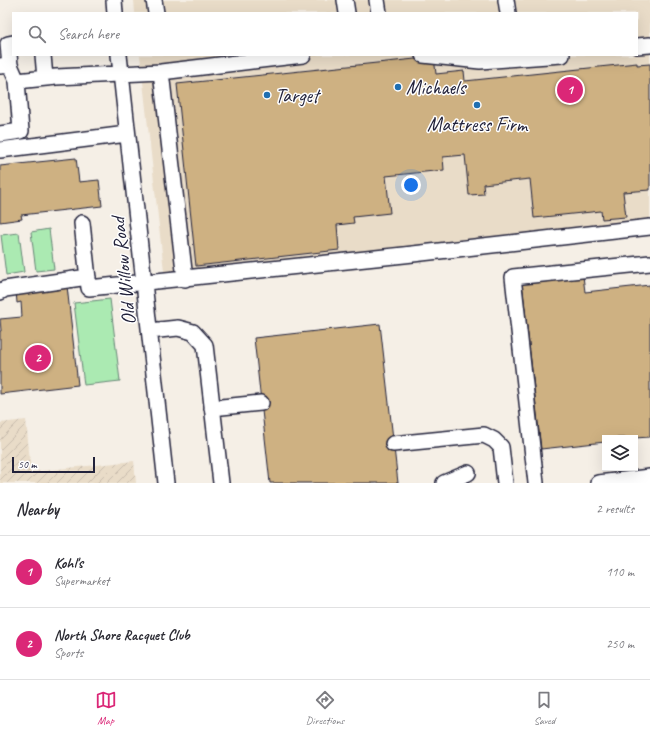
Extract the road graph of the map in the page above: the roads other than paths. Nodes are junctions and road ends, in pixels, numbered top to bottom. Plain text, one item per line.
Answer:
1 (154, 0) edge
2 (345, 0) edge
3 (377, 0) edge
4 (506, 0) edge
5 (156, 12) edge
6 (346, 12) edge
7 (379, 12) edge
8 (508, 12) edge
9 (12, 43) edge
10 (650, 45) edge
11 (638, 46) edge
12 (43, 56) edge
13 (119, 56) edge
14 (286, 56) edge
15 (432, 56) edge
16 (538, 56) edge
17 (513, 57) edge
18 (193, 61) edge
19 (5, 65) edge
20 (161, 72) junction
21 (120, 73) junction
22 (45, 78) junction
23 (16, 81) junction
24 (0, 134) edge
25 (127, 134) junction
26 (0, 150) edge
27 (82, 223) dead end
28 (650, 228) edge
29 (650, 263) edge
30 (88, 277) junction
31 (185, 279) junction
32 (144, 282) junction
33 (0, 292) edge
34 (150, 331) junction
35 (261, 403) dead end
36 (212, 408) junction
37 (393, 444) dead end
38 (468, 473) dead end
39 (650, 477) edge
40 (607, 482) edge
41 (166, 483) edge
42 (221, 483) edge
43 (444, 483) edge
44 (505, 483) edge
45 (536, 483) edge

1 - 5 street
2 - 6 street
3 - 7 street
4 - 8 street
9 - 19 street
10 - 11 street
12 - 22 street
13 - 21 street, Old Willow Road
14 - 18 street
15 - 17 street
16 - 17 street
18 - 20 street
19 - 23 street
20 - 21 street
20 - 31 street
21 - 22 street
21 - 25 street, Old Willow Road
22 - 23 street
23 - 24 street
25 - 26 street
25 - 32 street, Old Willow Road
27 - 30 street
28 - 31 street
29 - 45 street
30 - 32 street
30 - 33 street
31 - 32 street
32 - 34 street, Old Willow Road
34 - 36 street
34 - 41 street, Old Willow Road
35 - 36 street
36 - 42 street
37 - 44 street
38 - 43 street
39 - 40 street

